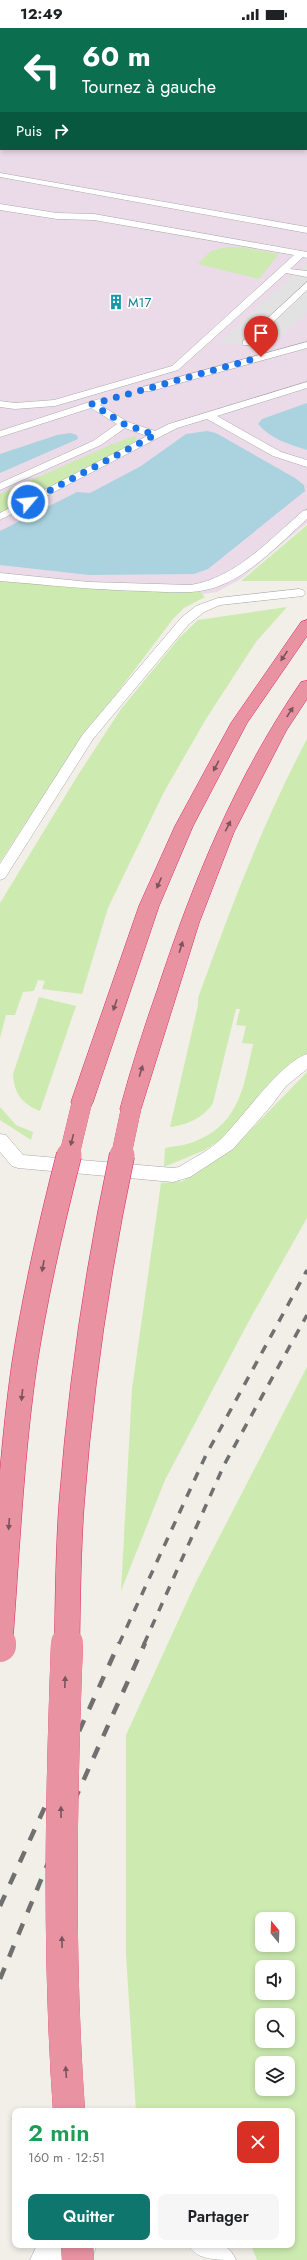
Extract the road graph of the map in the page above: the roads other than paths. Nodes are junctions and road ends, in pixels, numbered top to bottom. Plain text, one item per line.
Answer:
1 (0, 175) edge
2 (0, 207) edge
3 (307, 230) edge
4 (304, 254) edge
5 (283, 270) junction
6 (307, 274) edge
7 (307, 285) edge
8 (246, 343) dead end
9 (307, 345) edge
10 (307, 385) edge
11 (138, 392) dead end
12 (107, 400) dead end
13 (0, 404) edge
14 (92, 404) junction
15 (208, 415) junction
16 (124, 424) junction
17 (0, 434) edge
18 (155, 435) junction
19 (307, 464) edge
20 (0, 486) edge
21 (307, 513) edge
22 (0, 517) edge
23 (0, 577) edge
24 (205, 586) junction
25 (299, 593) dead end
26 (218, 602) junction
27 (307, 625) edge
28 (307, 686) edge
29 (0, 875) edge
30 (307, 1060) edge
31 (0, 1140) edge
32 (0, 1646) edge
33 (69, 2108) edge
34 (74, 2248) edge
35 (78, 2248) edge
36 (206, 2248) edge
37 (44, 2260) edge
38 (78, 2260) edge
39 (222, 2260) edge

1 - 3 lane
2 - 4 lane
4 - 5 lane
5 - 6 lane
5 - 13 lane
7 - 8 lane
9 - 11 lane
10 - 15 lane
12 - 14 lane
14 - 16 lane
14 - 17 lane
15 - 18 lane
15 - 19 lane
16 - 18 lane
16 - 20 lane
18 - 22 lane
21 - 24 lane
23 - 24 lane
24 - 26 lane
25 - 26 lane
26 - 29 lane
27 -> 32 highway, bridge
33 -> 28 highway, bridge
30 - 31 lane
34 - 37 lane
35 - 38 highway, bridge
36 - 39 lane

